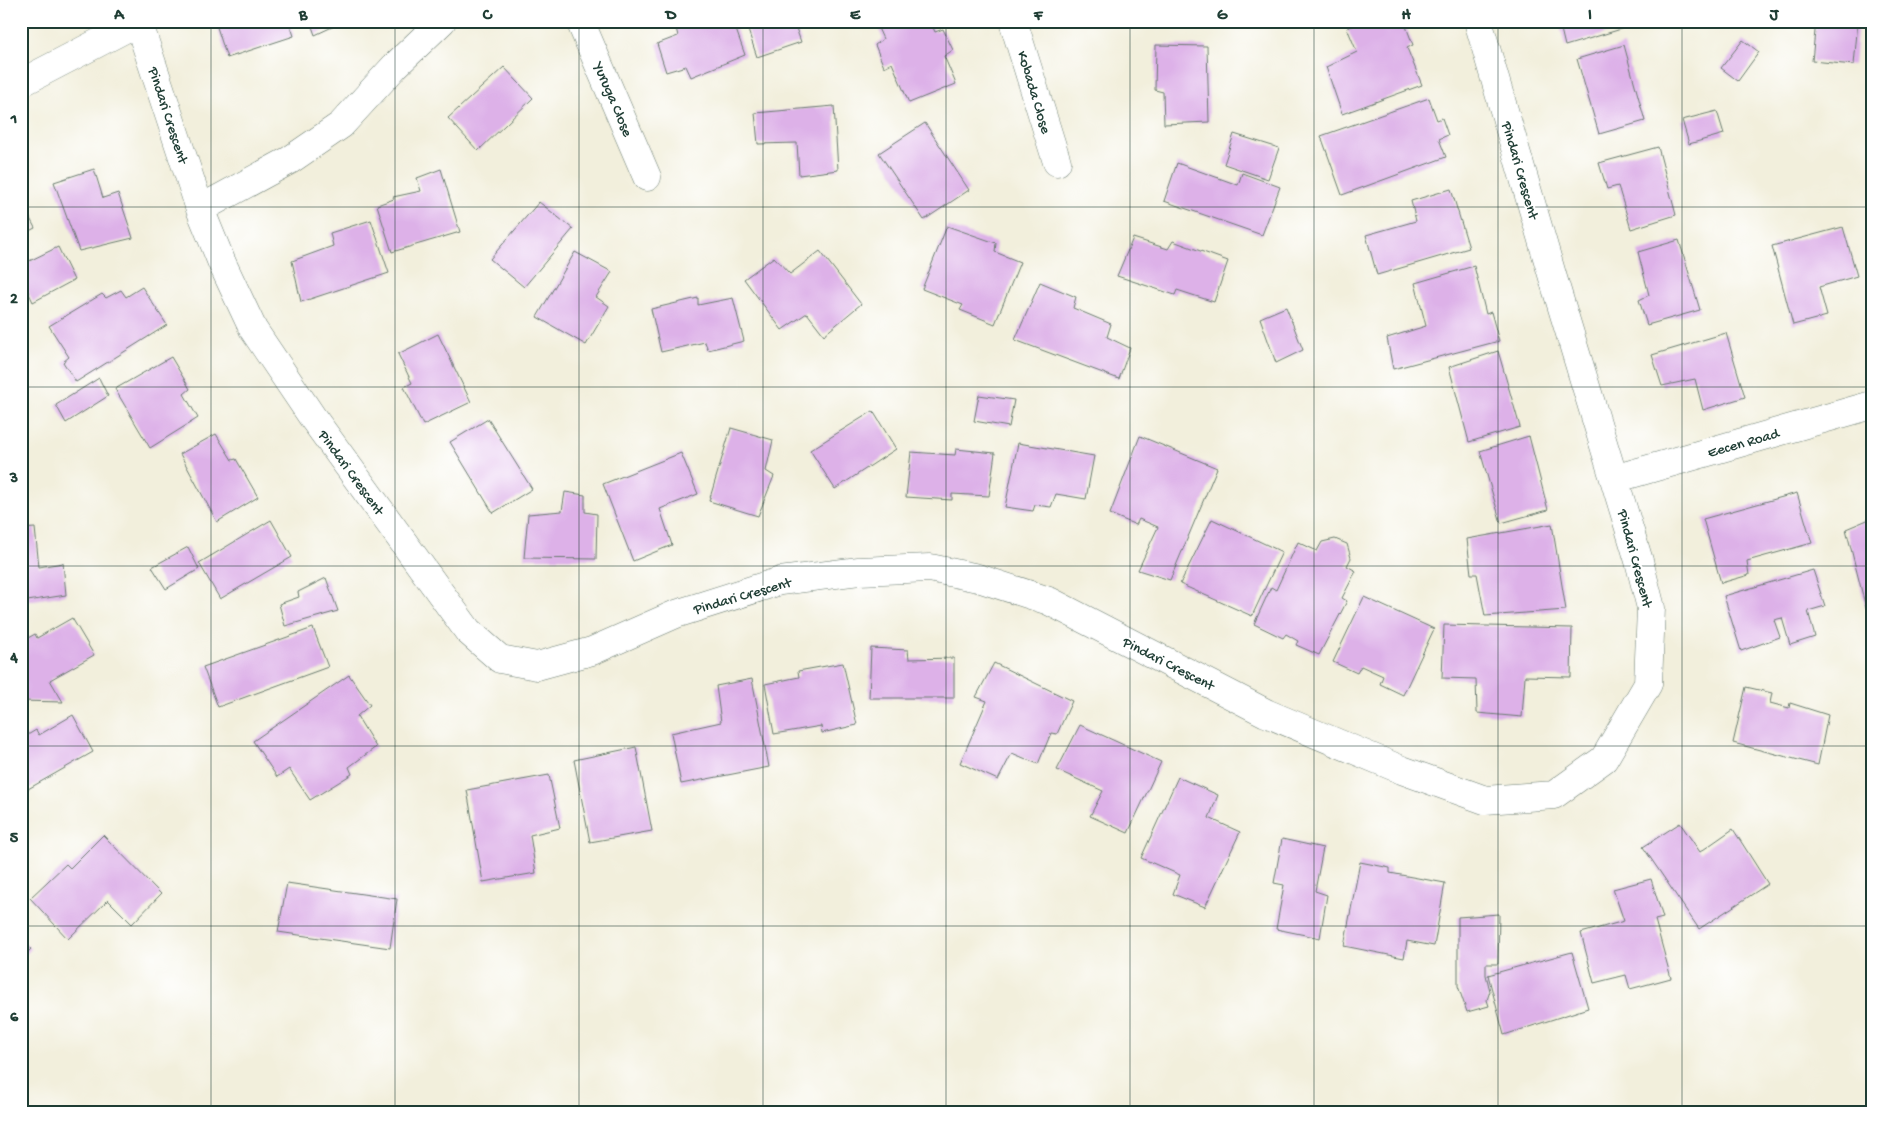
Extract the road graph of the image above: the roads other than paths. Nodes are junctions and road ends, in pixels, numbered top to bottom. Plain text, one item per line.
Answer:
1 (442, 21) edge
2 (580, 21) edge
3 (1013, 21) edge
4 (1478, 21) edge
5 (138, 22) edge
6 (21, 83) edge
7 (1057, 162) dead end
8 (647, 177) dead end
9 (200, 209) junction
10 (1872, 405) edge
11 (1614, 479) junction

1 - 9 street
2 - 8 street, Yuruga Close
3 - 7 street, Kobada Close
4 - 11 street, Pindari Crescent
5 - 6 street
5 - 9 street, Pindari Crescent
9 - 11 street, Pindari Crescent
10 - 11 street, Eecen Road

